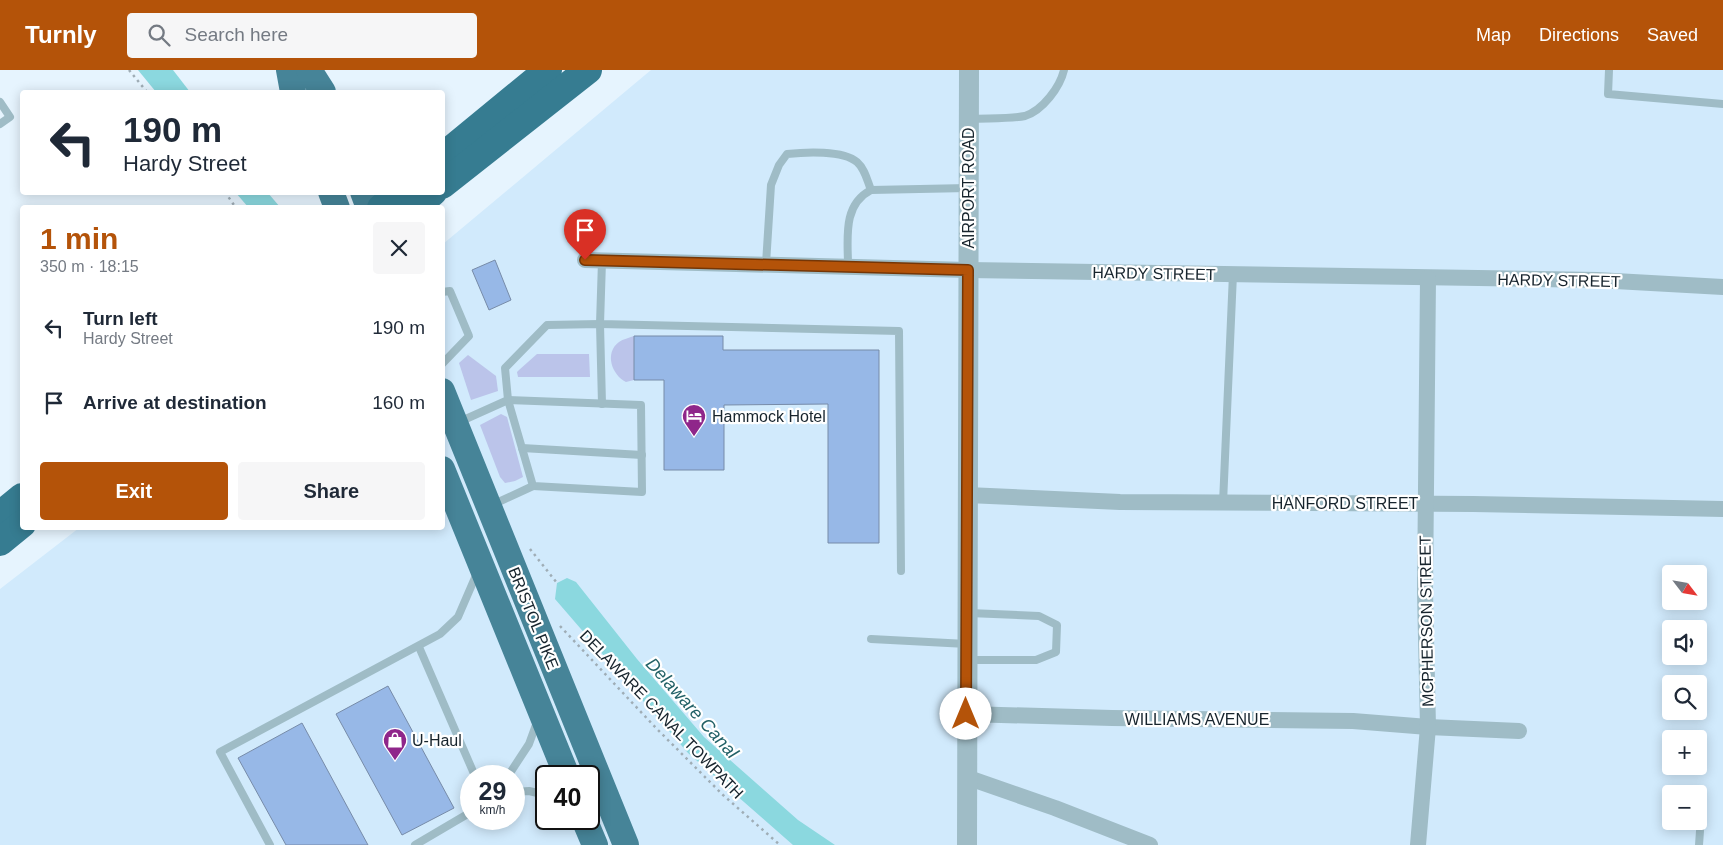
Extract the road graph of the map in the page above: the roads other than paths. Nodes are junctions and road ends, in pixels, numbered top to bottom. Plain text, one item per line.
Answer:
1 (288, 70) edge
2 (309, 70) edge
3 (548, 70) edge
4 (588, 70) edge
5 (969, 70) edge
6 (1064, 70) edge
7 (1609, 70) edge
8 (293, 90) edge
9 (322, 90) edge
10 (0, 102) edge
11 (1723, 104) edge
12 (969, 119) junction
13 (0, 124) edge
14 (445, 155) edge
15 (445, 183) edge
16 (968, 188) junction
17 (871, 190) junction
18 (417, 199) edge
19 (393, 205) edge
20 (585, 260) dead end
21 (602, 260) junction
22 (766, 264) junction
23 (848, 266) junction
24 (968, 270) junction
25 (1233, 274) junction
26 (1428, 278) junction
27 (1723, 287) edge
28 (445, 292) edge
29 (600, 324) junction
30 (445, 361) edge
31 (445, 398) edge
32 (508, 400) junction
33 (602, 404) junction
34 (456, 423) junction
35 (522, 448) junction
36 (642, 455) junction
37 (445, 476) edge
38 (533, 486) junction
39 (967, 495) junction
40 (20, 499) edge
41 (1223, 503) junction
42 (1426, 504) junction
43 (489, 506) junction
44 (1723, 510) edge
45 (0, 515) edge
46 (20, 526) edge
47 (0, 542) edge
48 (481, 564) junction
49 (901, 572) dead end
50 (967, 612) junction
51 (871, 639) dead end
52 (419, 647) junction
53 (967, 652) junction
54 (540, 710) junction
55 (966, 714) junction
56 (1428, 727) junction
57 (1519, 731) dead end
58 (470, 765) edge
59 (515, 765) edge
60 (562, 765) edge
61 (966, 777) junction
62 (460, 818) edge
63 (589, 830) edge
64 (1700, 831) dead end
65 (270, 845) edge
66 (414, 845) edge
67 (595, 845) edge
68 (626, 845) edge
69 (967, 845) edge
70 (1150, 845) edge
71 (1418, 845) edge
72 (1699, 845) edge

1 - 8 highway
2 - 9 highway
3 - 14 highway
4 - 15 highway
5 - 12 street, AIRPORT ROAD
6 - 12 lane
7 - 11 lane
10 - 13 lane
12 - 16 street, AIRPORT ROAD
16 - 17 lane
16 - 24 street, AIRPORT ROAD
17 - 22 lane
17 - 23 lane
18 - 19 highway
20 - 21 street, HARDY STREET
21 - 22 street, HARDY STREET
21 - 29 lane
22 - 23 street, HARDY STREET
23 - 24 street, HARDY STREET
24 - 25 street, HARDY STREET
24 - 39 street, AIRPORT ROAD
25 - 26 street, HARDY STREET
25 - 41 lane
26 - 27 street, HARDY STREET
26 - 42 street, MCPHERSON STREET
28 - 30 lane
29 - 32 lane
29 - 33 lane
29 - 49 lane
31 - 34 highway, BRISTOL PIKE
32 - 33 lane
32 - 34 lane
32 - 35 lane
33 - 36 lane
34 - 43 highway, BRISTOL PIKE
35 - 36 lane
35 - 38 lane
36 - 38 lane
37 - 48 highway, BRISTOL PIKE
38 - 43 lane
39 - 41 street, HANFORD STREET
39 - 50 street, AIRPORT ROAD
40 - 45 highway
41 - 42 street, HANFORD STREET
42 - 44 street, HANFORD STREET
42 - 56 street, MCPHERSON STREET
43 - 68 highway, BRISTOL PIKE
46 - 47 highway
48 - 52 lane
48 - 54 highway, BRISTOL PIKE
50 - 53 street, AIRPORT ROAD
50 - 53 lane
51 - 53 lane
52 - 58 lane
52 - 65 lane
53 - 55 street, AIRPORT ROAD
54 - 59 lane
54 - 60 highway, BRISTOL PIKE
55 - 56 street, WILLIAMS AVENUE
55 - 61 street, AIRPORT ROAD
56 - 57 street, WILLIAMS AVENUE
56 - 71 street, MCPHERSON STREET
61 - 69 street, AIRPORT ROAD
61 - 70 street
62 - 66 lane
63 - 67 highway
64 - 72 lane

